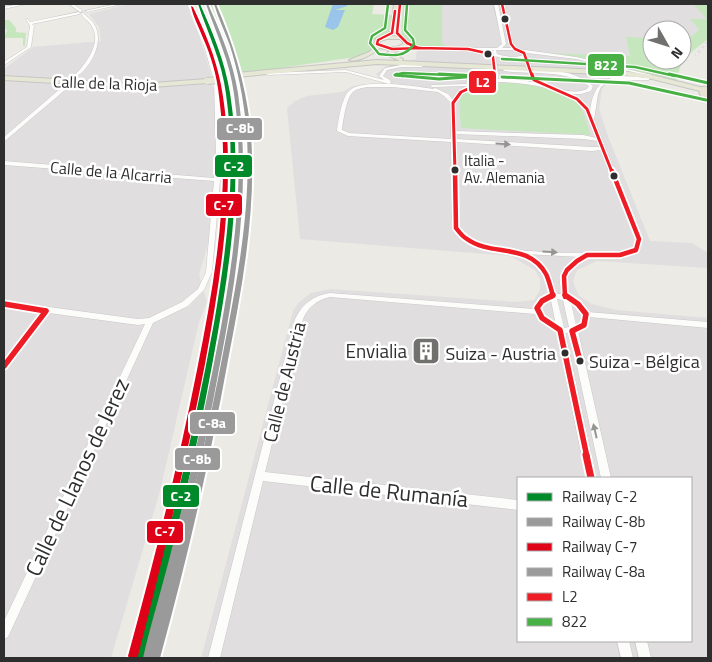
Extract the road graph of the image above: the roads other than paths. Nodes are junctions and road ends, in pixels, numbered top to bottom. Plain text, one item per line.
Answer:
1 (12, 4) edge
2 (18, 4) edge
3 (24, 4) edge
4 (71, 4) edge
5 (120, 4) edge
6 (189, 4) edge
7 (396, 4) edge
8 (400, 4) edge
9 (496, 4) edge
10 (502, 4) edge
11 (4, 7) edge
12 (81, 12) junction
13 (386, 37) junction
14 (401, 38) junction
15 (510, 39) junction
16 (407, 43) junction
17 (379, 46) junction
18 (398, 48) junction
19 (418, 48) junction
20 (467, 50) junction
21 (520, 50) junction
22 (495, 54) junction
23 (534, 54) junction
24 (526, 58) junction
25 (4, 64) edge
26 (457, 65) junction
27 (421, 66) junction
28 (286, 69) junction
29 (505, 70) junction
30 (268, 74) junction
31 (77, 75) dead end
32 (237, 76) junction
33 (4, 77) edge
34 (647, 79) junction
35 (207, 80) junction
36 (667, 80) junction
37 (58, 81) junction
38 (488, 82) junction
39 (84, 83) junction
40 (480, 84) junction
41 (539, 84) junction
42 (63, 89) junction
43 (558, 90) junction
44 (438, 91) junction
45 (707, 92) edge
46 (453, 103) junction
47 (592, 120) junction
48 (454, 132) junction
49 (515, 134) junction
50 (536, 135) junction
51 (4, 139) edge
52 (455, 140) junction
53 (599, 140) junction
54 (518, 145) junction
55 (537, 146) junction
56 (602, 148) junction
57 (4, 163) edge
58 (218, 180) junction
59 (513, 250) junction
60 (588, 255) junction
61 (553, 296) junction
62 (565, 297) junction
63 (4, 304) edge
64 (46, 311) junction
65 (537, 312) junction
66 (586, 314) junction
67 (150, 321) junction
68 (708, 325) edge
69 (560, 330) junction
70 (572, 331) junction
71 (4, 366) edge
72 (260, 476) junction
73 (591, 477) edge
74 (606, 477) edge
75 (517, 505) edge
76 (4, 633) edge
77 (623, 642) edge
78 (642, 642) edge
79 (214, 658) edge
80 (627, 658) edge
81 (645, 658) edge

1 - 2 street
1 - 11 street
3 - 11 street
4 - 12 street
5 - 12 street
6 - 58 street
7 - 13 main road
8 - 14 main road
9 - 22 street
10 - 15 street
12 - 25 street
12 - 31 street
13 - 14 main road
13 - 17 main road
14 - 16 main road
15 - 21 street
15 - 23 street
16 - 18 main road
16 - 19 street
17 - 18 main road
17 - 28 main road
18 - 19 street
18 - 26 main road
19 - 20 street
20 - 22 street
20 - 22 street
21 - 22 street
21 - 23 street
21 - 24 street
22 - 24 street
22 - 38 street, bridge
23 - 36 street
24 - 41 street, bridge
26 - 28 main road
26 - 36 main road
27 - 29 main road
27 - 30 main road
27 - 40 street
28 - 32 main road
29 - 34 main road
29 - 43 street
30 - 32 main road
30 - 44 street
32 - 35 main road, bridge
33 - 35 main road, Calle de la Rioja
33 - 37 main road, Calle de la Rioja
34 - 45 main road
34 - 47 street
35 - 39 main road, Calle de la Rioja
36 - 45 main road
37 - 39 main road, Calle de la Rioja
37 - 42 street
38 - 40 street
38 - 41 street
39 - 42 street
40 - 46 street
41 - 43 street
42 - 51 street
43 - 47 street
44 - 46 street
44 - 52 street
46 - 48 street
47 - 53 street
48 - 49 street
48 - 52 street
49 - 50 street
49 - 54 street
50 - 53 street
50 - 55 street
52 -> 54 street
52 - 59 street
53 - 56 street
54 - 55 street
55 - 56 street
56 - 60 street
57 - 58 street, Calle de la Alcarria
58 - 67 street
59 -> 60 street
59 - 61 street
60 - 62 street
61 - 62 street
61 - 65 street
61 - 69 street
62 - 66 street
62 - 70 street
63 - 64 street
64 - 67 street
64 - 71 street
65 - 69 street
65 - 72 street, Calle de Austria
66 - 68 street
66 - 70 street
67 - 76 street, Calle de Llanos de Jerez
69 - 70 street
69 - 73 street
74 -> 70 street
72 - 75 street, Calle de Rumanía
72 - 79 street, Calle de Austria
77 - 80 street
78 - 81 street

